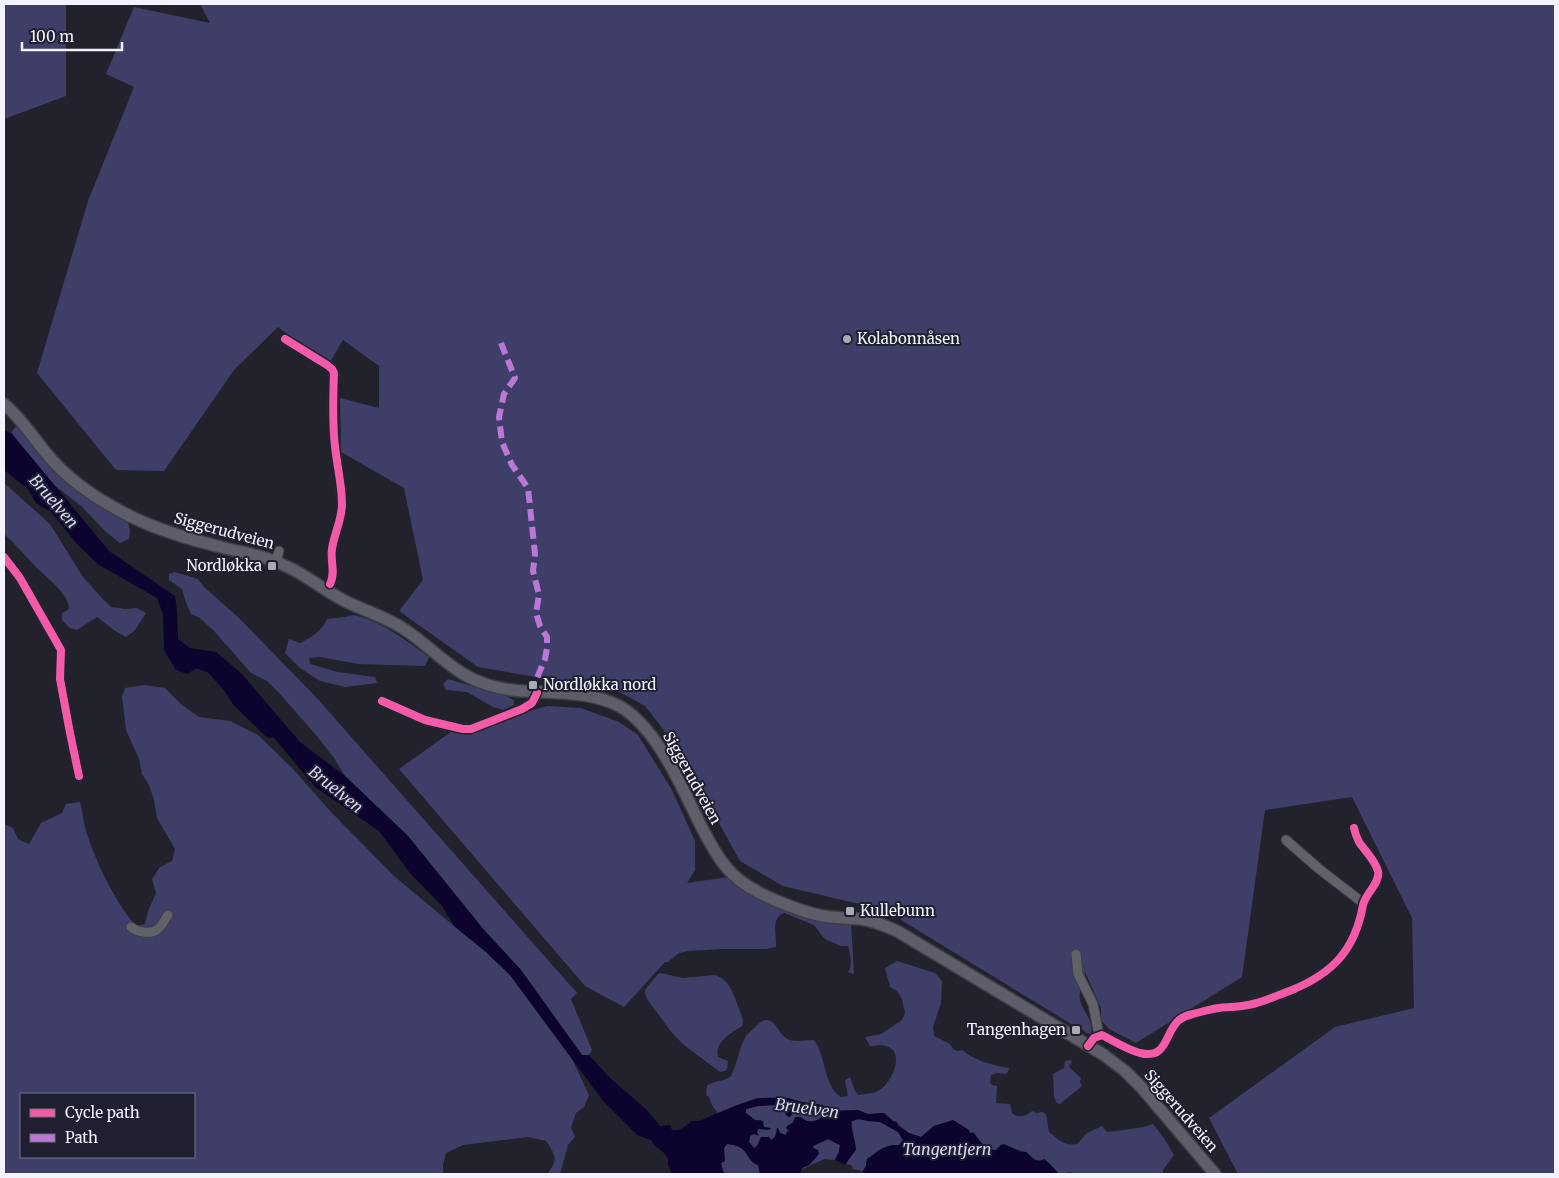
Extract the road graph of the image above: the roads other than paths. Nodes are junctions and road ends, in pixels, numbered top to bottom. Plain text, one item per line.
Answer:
1 (285, 340) dead end
2 (4, 404) edge
3 (4, 557) edge
4 (330, 584) dead end
5 (537, 693) junction
6 (382, 701) dead end
7 (79, 776) dead end
8 (1354, 828) dead end
9 (1286, 840) dead end
10 (1363, 903) junction
11 (168, 915) dead end
12 (131, 927) dead end
13 (1076, 954) dead end
14 (1099, 1036) junction
15 (1088, 1046) junction
16 (1215, 1174) edge

1 - 4 street
2 - 5 main road, Siggerudveien
3 - 7 street
5 - 6 street
5 - 15 main road, Siggerudveien
8 - 10 street
9 - 10 street
10 - 14 street
11 - 12 street
13 - 14 street
14 - 15 street
15 - 16 main road, Siggerudveien

